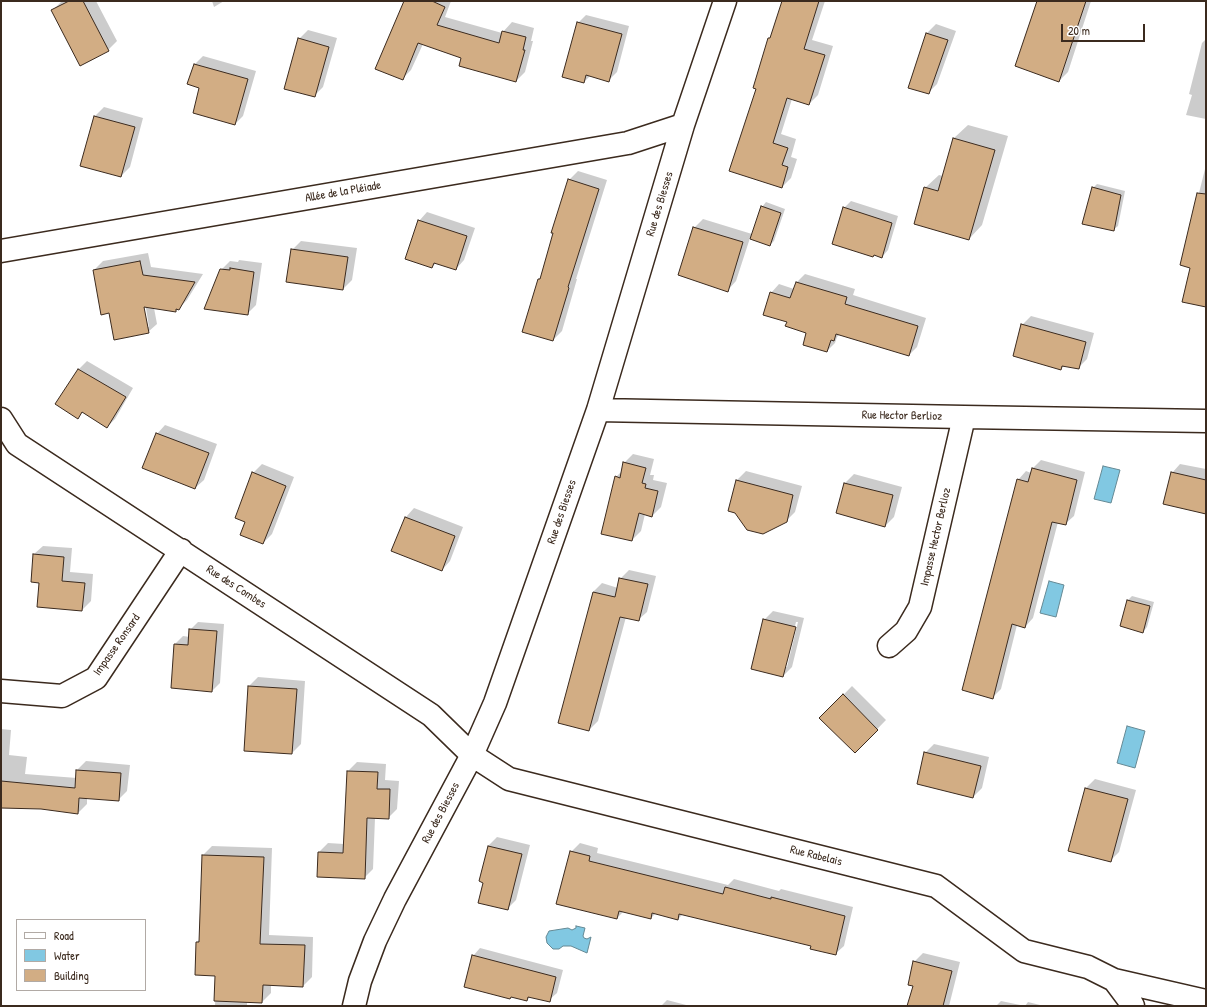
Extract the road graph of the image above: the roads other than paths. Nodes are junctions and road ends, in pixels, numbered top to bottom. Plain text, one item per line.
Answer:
1 (725, 1) edge
2 (683, 125) junction
3 (1, 251) edge
4 (598, 410) junction
5 (964, 417) junction
6 (1, 419) edge
7 (1206, 421) edge
8 (181, 550) junction
9 (889, 646) dead end
10 (1, 691) edge
11 (472, 755) junction
12 (1114, 980) junction
13 (1206, 1001) edge
14 (354, 1006) edge
15 (1132, 1006) edge

1 - 2 street, Rue des Biesses
2 - 3 street, Allée de la Pléiade
2 - 4 street, Rue des Biesses
4 - 5 street, Rue Hector Berlioz
4 - 11 street, Rue des Biesses
5 - 7 street, Rue Hector Berlioz
5 - 9 street, Impasse Hector Berlioz
6 - 8 street, Rue des Combes
8 - 10 street, Impasse Ronsard
8 - 11 street, Rue des Combes
11 - 12 street, Rue Rabelais
11 - 14 street, Rue des Biesses
12 - 13 street
12 - 15 street, Rue Rabelais

